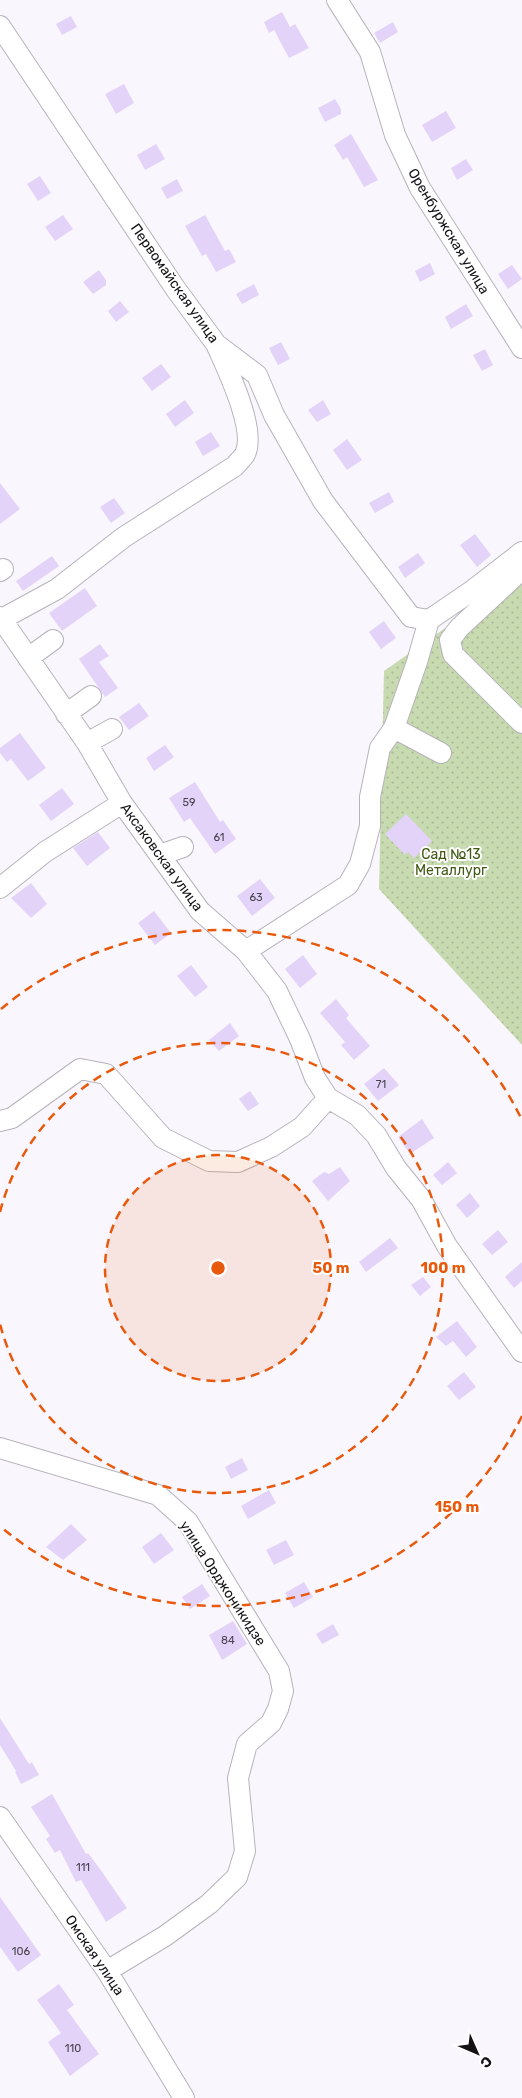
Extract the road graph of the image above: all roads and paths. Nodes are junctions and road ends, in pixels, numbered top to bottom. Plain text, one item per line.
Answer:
1 (337, 0) edge
2 (0, 26) edge
3 (216, 344) junction
4 (522, 348) edge
5 (522, 552) edge
6 (522, 564) edge
7 (1, 618) edge
8 (429, 620) junction
9 (53, 640) dead end
10 (28, 658) junction
11 (91, 696) dead end
12 (66, 714) junction
13 (522, 723) edge
14 (394, 728) junction
15 (112, 729) dead end
16 (87, 743) junction
17 (441, 753) dead end
18 (122, 803) junction
19 (183, 848) dead end
20 (160, 855) junction
21 (0, 888) edge
22 (246, 951) junction
23 (328, 1098) junction
24 (0, 1121) edge
25 (522, 1352) edge
26 (0, 1448) edge
27 (0, 1817) edge
28 (108, 1971) junction
29 (184, 2098) edge

1 - 4 street, Оренбуржская улица
2 - 3 street, Первомайская улица
3 - 7 street
3 - 8 street, Первомайская улица
5 - 8 street
6 - 13 street
7 - 10 street, Аксаковская улица
8 - 14 street
9 - 10 street
10 - 12 street, Аксаковская улица
11 - 12 street
12 - 16 street, Аксаковская улица
14 - 17 street
14 - 22 street
15 - 16 street
16 - 18 street, Аксаковская улица
18 - 20 street, Аксаковская улица
18 - 21 street
19 - 20 street
20 - 22 street, Аксаковская улица
22 - 23 street, Аксаковская улица
23 - 24 street
23 - 25 street, Аксаковская улица
26 - 28 street, улица Орджоникидзе
27 - 28 street, Омская улица
28 - 29 street, Омская улица

